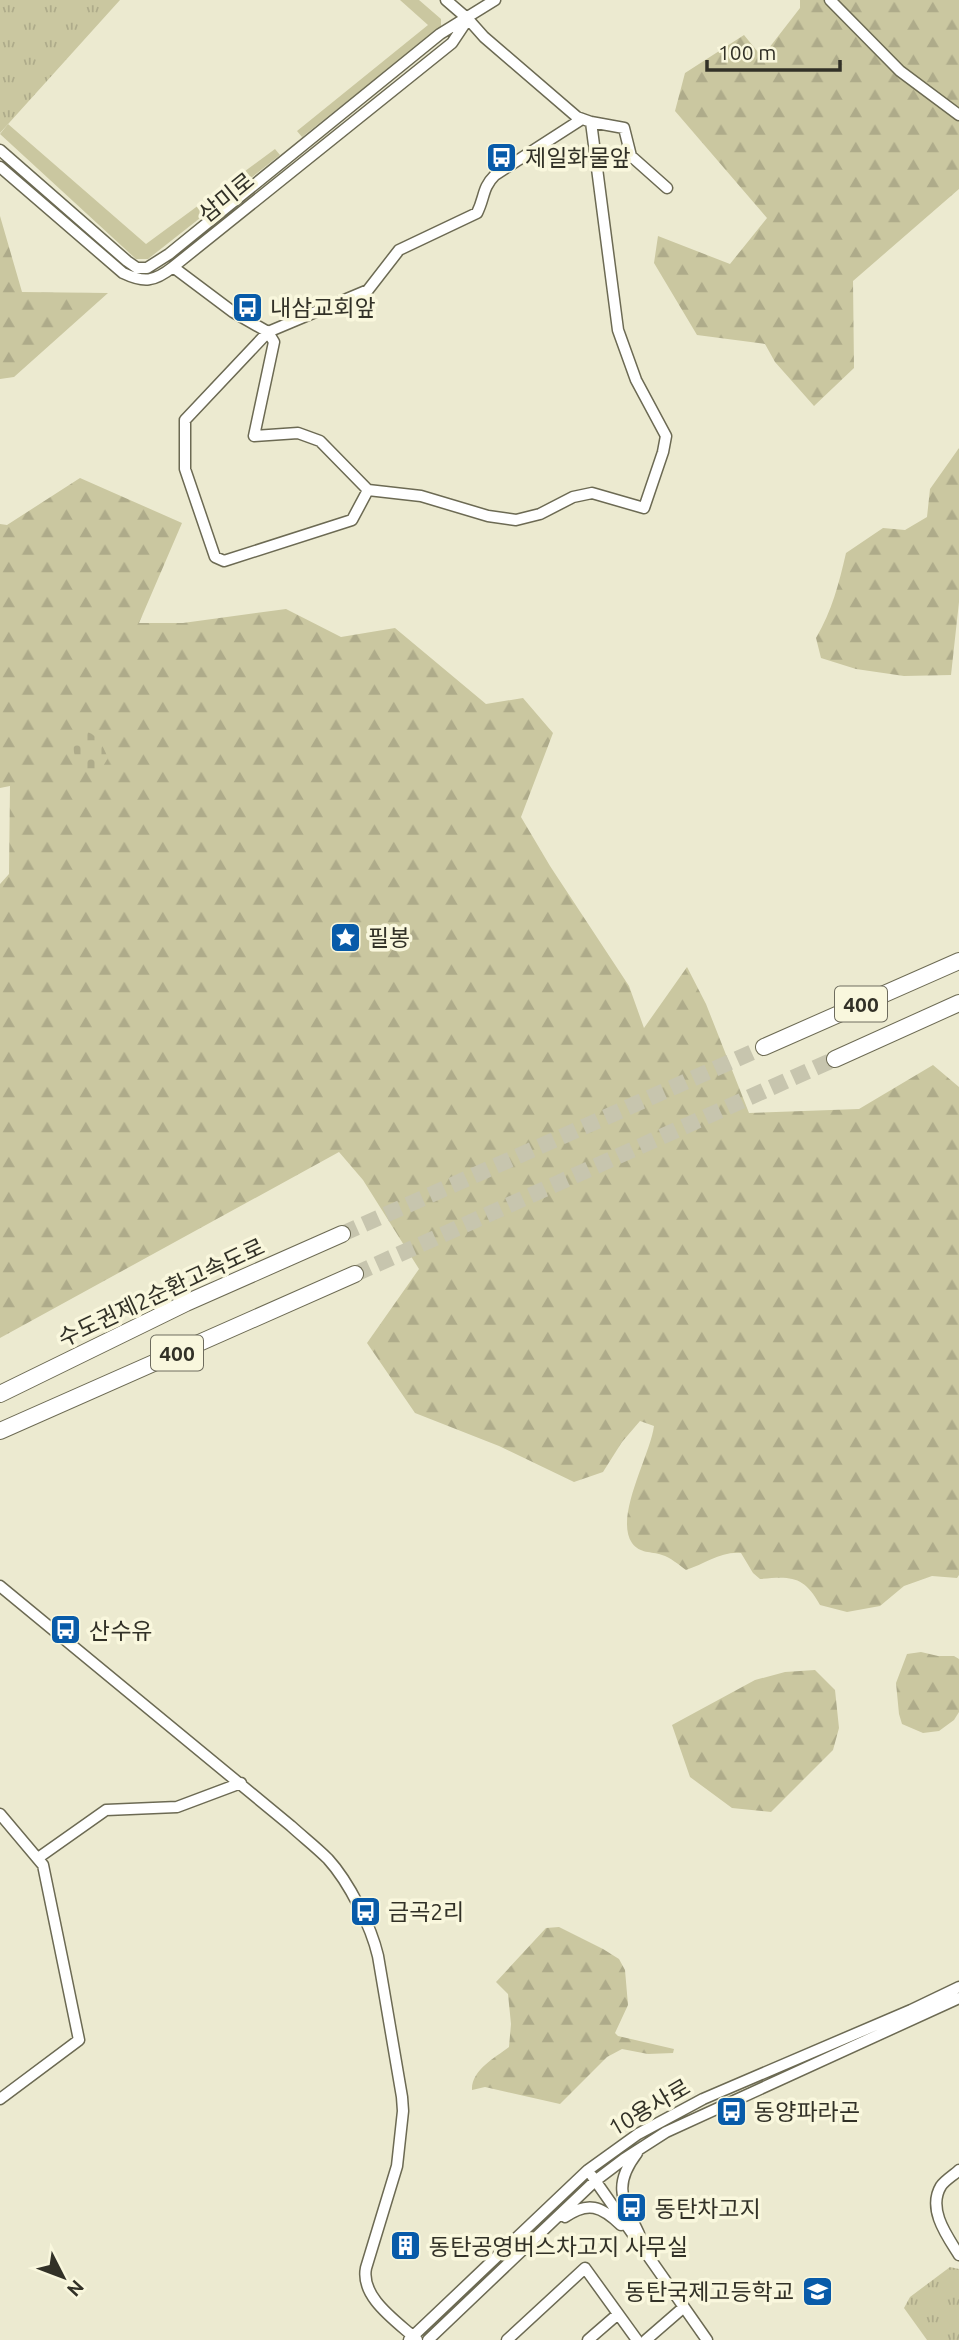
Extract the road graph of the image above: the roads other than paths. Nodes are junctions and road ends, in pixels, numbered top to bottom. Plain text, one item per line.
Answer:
1 (446, 0) edge
2 (495, 0) edge
3 (830, 0) edge
4 (468, 19) junction
5 (959, 115) edge
6 (586, 121) junction
7 (0, 150) edge
8 (0, 167) edge
9 (667, 188) dead end
10 (173, 267) junction
11 (268, 332) junction
12 (368, 490) junction
13 (959, 961) edge
14 (959, 1003) edge
15 (764, 1047) tunnel mouth
16 (835, 1059) tunnel mouth
17 (342, 1234) tunnel mouth
18 (355, 1274) tunnel mouth
19 (0, 1394) edge
20 (0, 1431) edge
21 (0, 1586) edge
22 (241, 1783) junction
23 (0, 1814) edge
24 (38, 1858) junction
25 (959, 1987) edge
26 (959, 1998) edge
27 (0, 2099) edge
28 (647, 2143) junction
29 (588, 2170) junction
30 (959, 2170) edge
31 (595, 2181) junction
32 (959, 2255) edge
33 (650, 2259) junction
34 (504, 2268) junction
35 (684, 2307) junction
36 (618, 2314) junction
37 (413, 2339) edge
38 (428, 2340) edge
39 (508, 2340) edge
40 (587, 2340) edge
41 (637, 2340) edge
42 (646, 2340) edge
43 (707, 2340) edge

1 - 4 street
2 - 4 street, 삼미로
3 - 5 street
4 - 6 street
4 - 7 street, 삼미로
4 - 10 street, 삼미로
6 - 9 street
6 - 11 street
6 - 12 street
8 - 10 street, 삼미로
10 - 11 street
11 - 12 street
11 - 12 street
13 - 15 highway, 400
14 - 16 highway, 400
17 - 19 highway, 수도권제2순환고속도로 / 400
18 - 20 highway, 400
21 - 22 street
22 - 24 street
22 - 37 street
23 - 24 street
24 - 27 street
25 - 29 street, 10용사로
26 - 28 street, 10용사로
28 - 31 street, 10용사로
28 - 33 street
29 - 31 street
29 - 37 street, 10용사로
30 - 32 street
31 - 33 street
31 - 34 street, 10용사로
33 - 34 street
33 - 35 street
34 - 38 street, 10용사로
35 - 42 street
35 - 43 street
36 - 39 street
36 - 40 street
36 - 41 street

